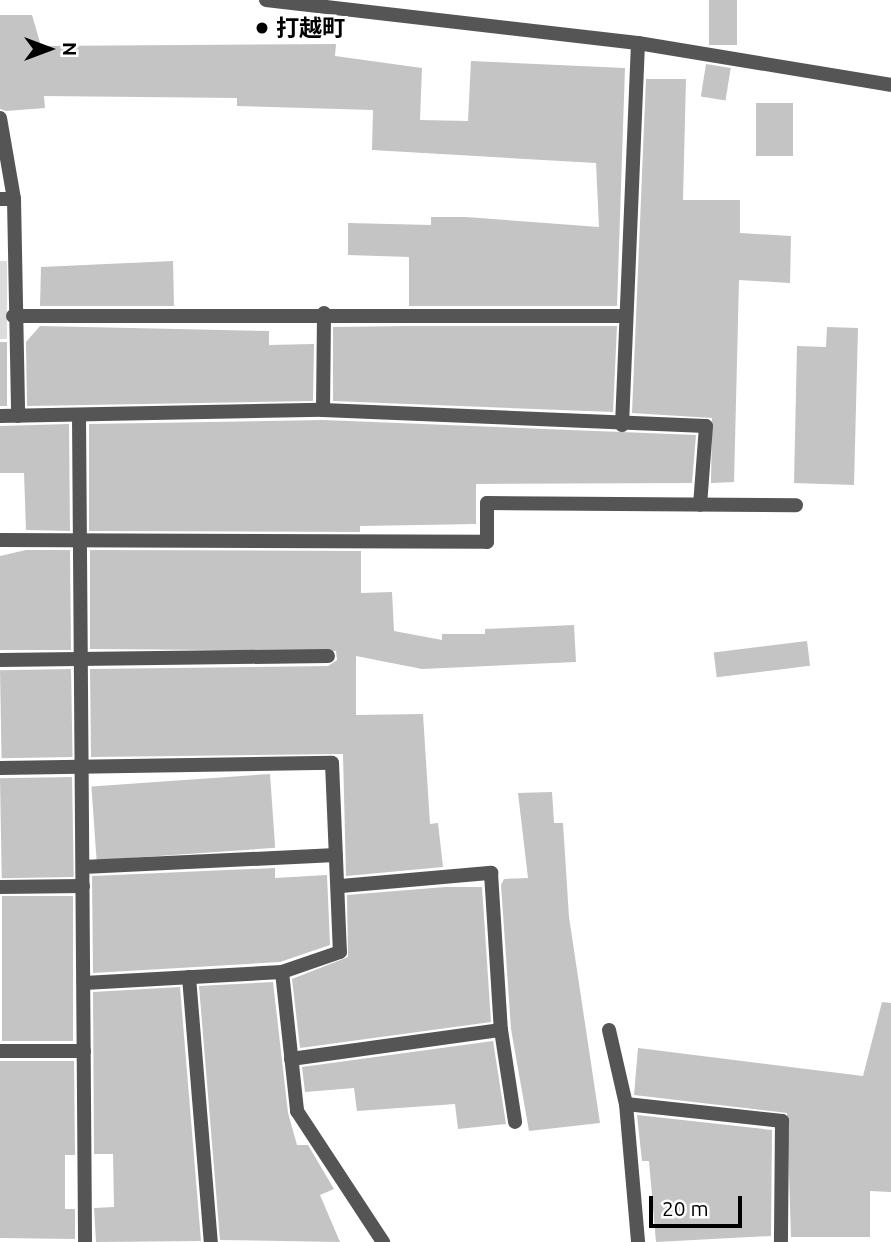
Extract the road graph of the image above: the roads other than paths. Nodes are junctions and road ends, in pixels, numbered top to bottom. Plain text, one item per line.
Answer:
1 (266, 0) edge
2 (638, 43) junction
3 (891, 85) edge
4 (0, 118) edge
5 (7, 199) edge
6 (324, 313) junction
7 (13, 316) junction
8 (626, 316) junction
9 (323, 410) junction
10 (0, 416) edge
11 (18, 416) junction
12 (79, 416) junction
13 (622, 425) junction
14 (700, 505) junction
15 (796, 505) dead end
16 (0, 540) edge
17 (80, 540) junction
18 (328, 656) dead end
19 (0, 660) edge
20 (81, 660) junction
21 (82, 766) junction
22 (0, 768) edge
23 (336, 855) junction
24 (83, 867) junction
25 (83, 886) junction
26 (341, 886) junction
27 (0, 887) edge
28 (282, 972) junction
29 (190, 977) junction
30 (84, 983) junction
31 (501, 1030) junction
32 (609, 1030) dead end
33 (0, 1051) edge
34 (84, 1051) junction
35 (292, 1059) junction
36 (626, 1104) junction
37 (515, 1122) dead end
38 (85, 1242) edge
39 (211, 1242) edge
40 (383, 1242) edge
41 (638, 1242) edge
42 (781, 1242) edge

1 - 2 street
2 - 3 street
2 - 8 street
4 - 5 street
5 - 7 street
6 - 7 street
6 - 8 street
6 - 9 street
7 - 11 street
8 - 13 street
9 - 12 street
9 - 13 street
10 - 11 street
11 - 12 street
12 - 17 street
13 - 14 street
14 - 15 street
14 - 17 street
16 - 17 street
17 - 20 street
18 - 20 street
19 - 20 street
20 - 21 street
21 - 22 street
21 - 23 street
21 - 24 street
23 - 24 street
23 - 26 street
24 - 25 street
25 - 27 street
25 - 30 street
26 - 28 street
26 - 31 street
28 - 29 street
28 - 35 street
29 - 30 street
29 - 39 street
30 - 34 street
31 - 35 street
31 - 37 street
32 - 36 street
33 - 34 street
34 - 38 street
35 - 40 street
36 - 41 street
36 - 42 street

